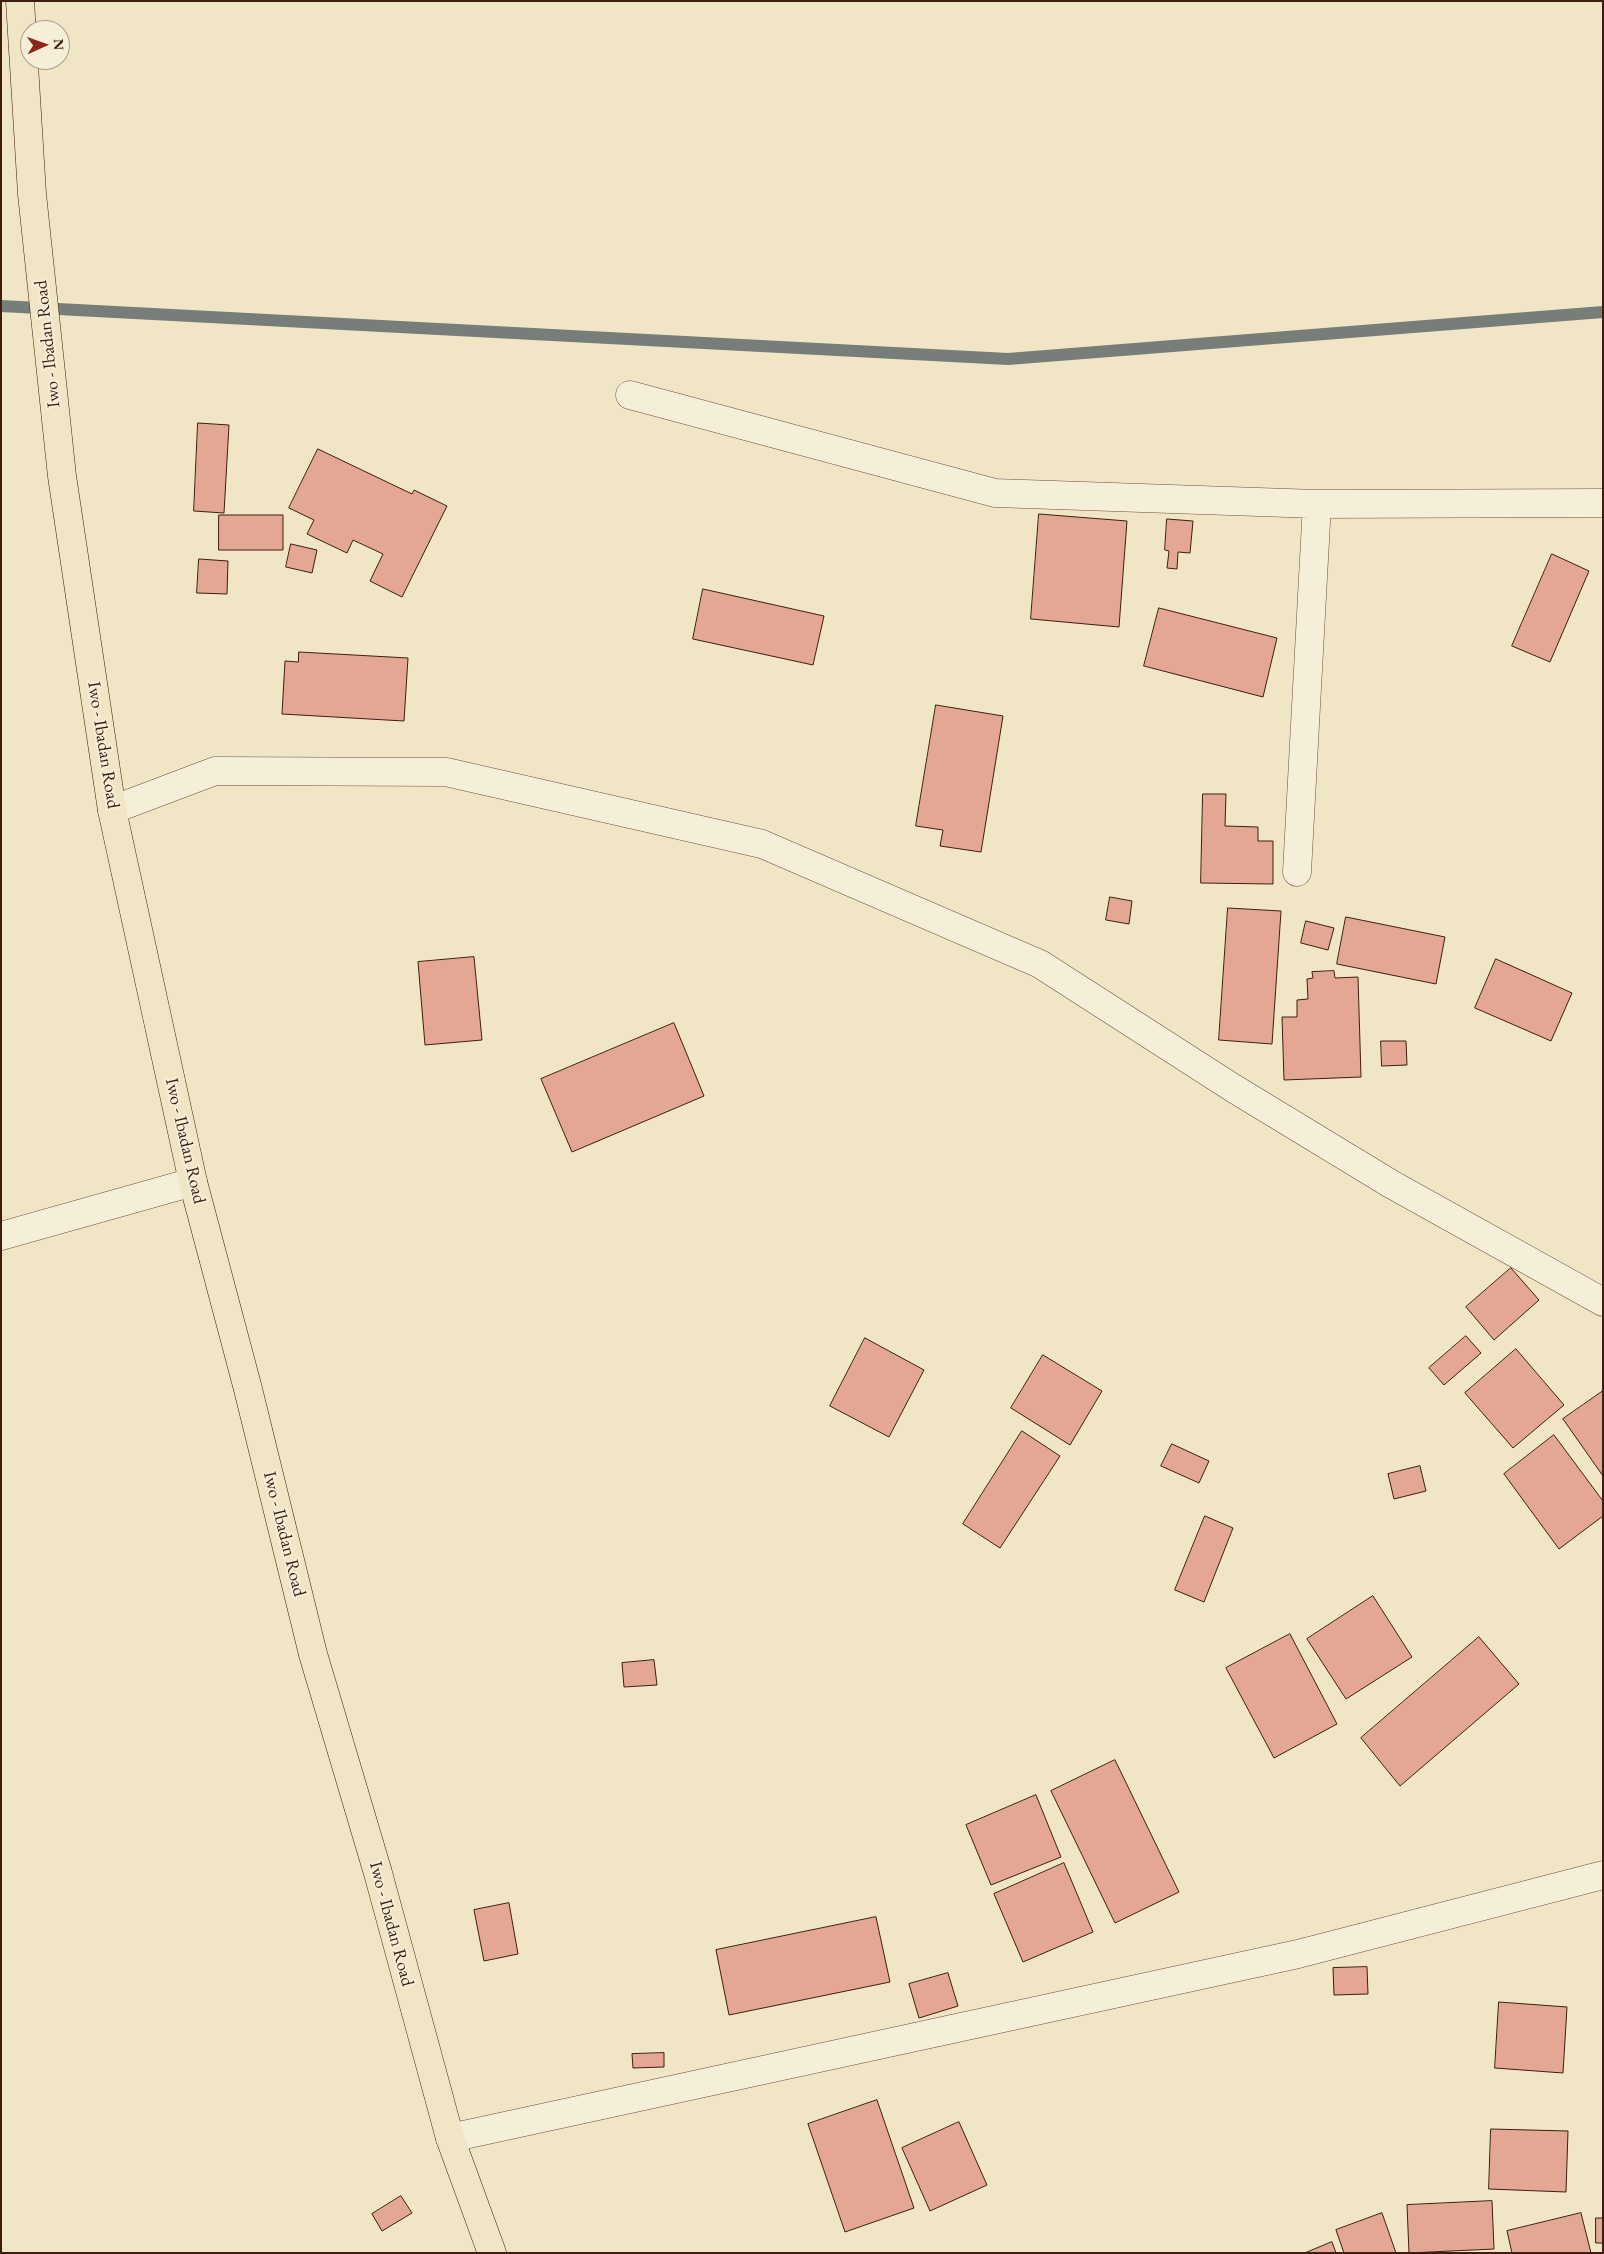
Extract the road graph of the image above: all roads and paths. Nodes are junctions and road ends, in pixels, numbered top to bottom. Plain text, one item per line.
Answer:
1 (20, 1) edge
2 (630, 394) dead end
3 (1603, 503) edge
4 (1317, 504) junction
5 (112, 810) junction
6 (1297, 872) dead end
7 (193, 1182) junction
8 (1, 1236) edge
9 (1603, 1302) edge
10 (1603, 1875) edge
11 (450, 2138) junction
12 (492, 2253) edge

1 - 5 main road, Iwo - Ibadan Road
2 - 4 street
3 - 4 street
4 - 6 street
5 - 7 main road, Iwo - Ibadan Road
5 - 9 street
7 - 8 street
7 - 11 main road, Iwo - Ibadan Road
10 - 11 street
11 - 12 main road, Iwo - Ibadan Road

